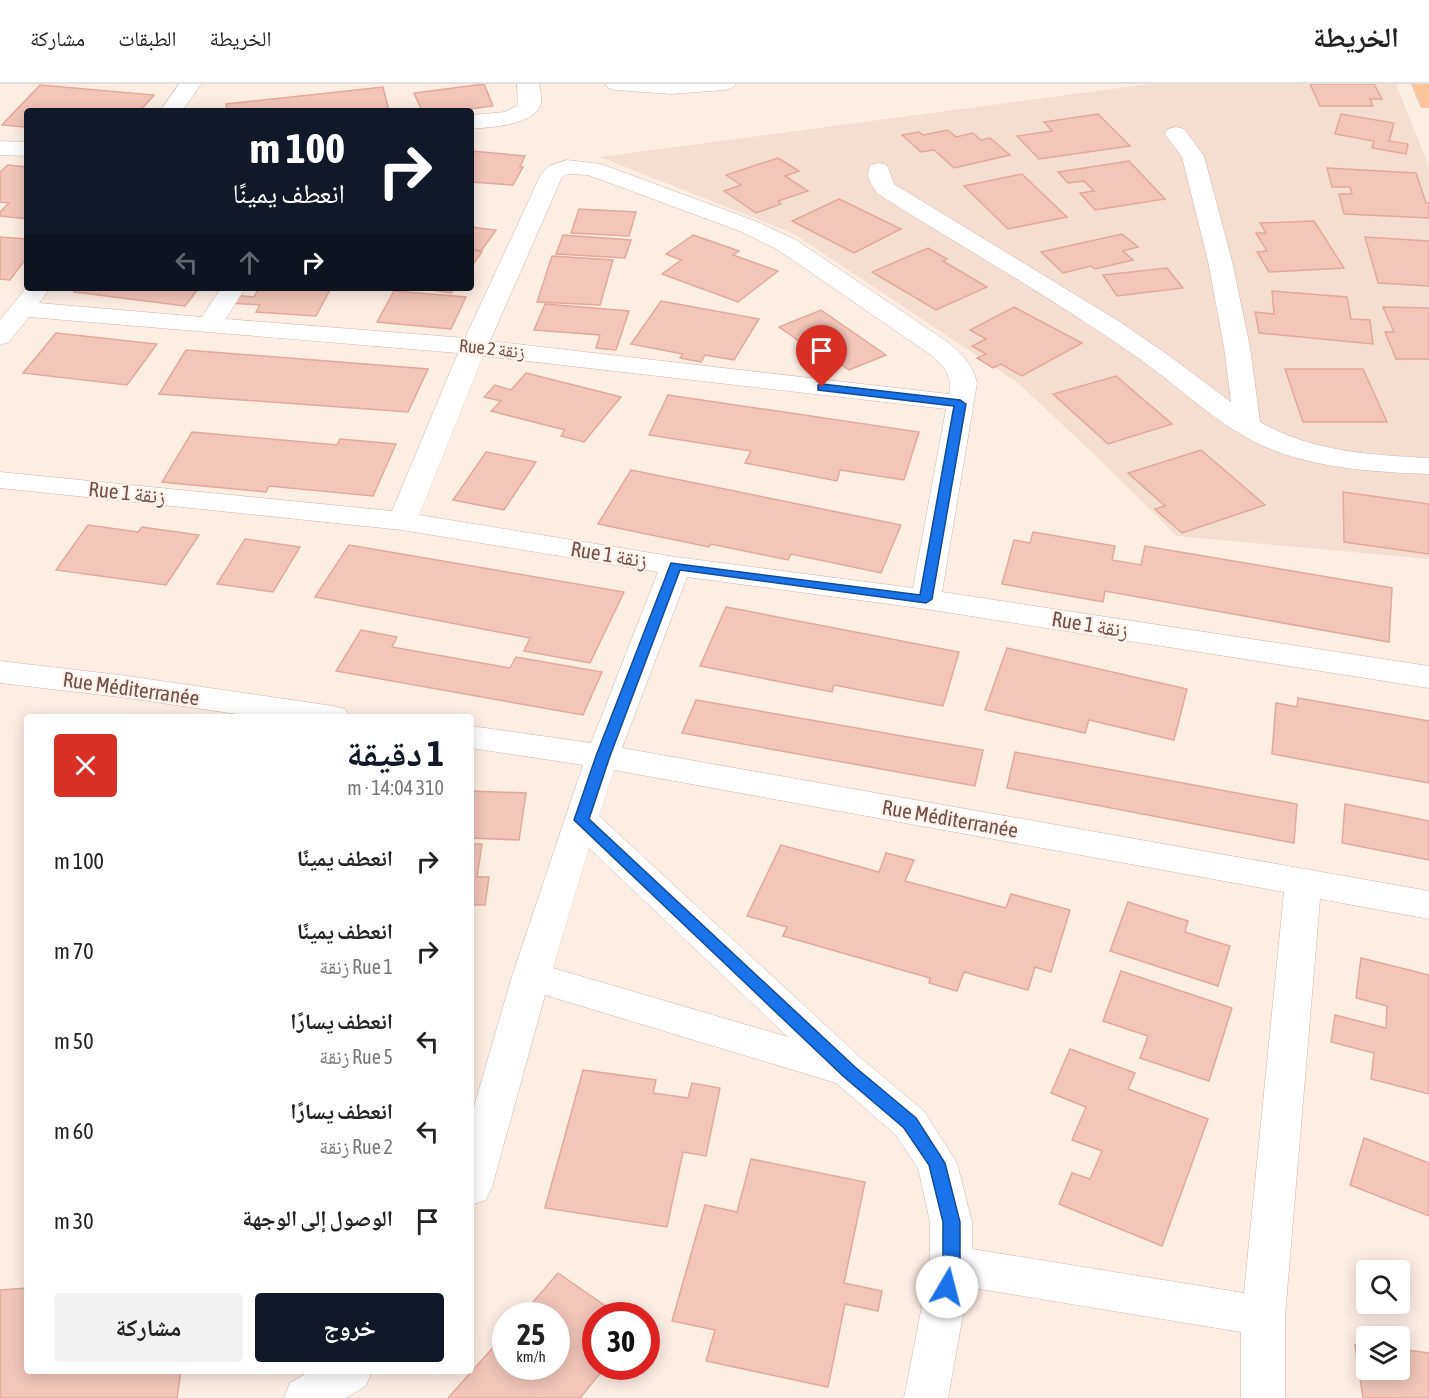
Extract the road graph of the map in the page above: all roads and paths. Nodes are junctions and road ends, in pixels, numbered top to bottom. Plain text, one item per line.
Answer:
1 (190, 84) edge
2 (528, 84) edge
3 (616, 84) edge
4 (726, 84) edge
5 (1422, 84) edge
6 (1429, 102) edge
7 (173, 108) edge
8 (474, 122) edge
9 (1176, 134) dead end
10 (0, 148) edge
11 (24, 149) edge
12 (879, 170) dead end
13 (36, 291) edge
14 (231, 291) edge
15 (21, 309) junction
16 (210, 323) junction
17 (0, 337) edge
18 (474, 347) junction
19 (960, 404) junction
20 (1246, 426) junction
21 (1429, 466) edge
22 (0, 480) edge
23 (402, 521) junction
24 (676, 566) junction
25 (926, 599) junction
26 (0, 672) edge
27 (1429, 677) edge
28 (312, 714) edge
29 (474, 737) edge
30 (603, 756) junction
31 (581, 820) junction
32 (1303, 884) junction
33 (1429, 905) edge
34 (531, 976) junction
35 (849, 1071) junction
36 (474, 1176) edge
37 (951, 1265) junction
38 (1263, 1316) junction
39 (345, 1374) edge
40 (306, 1398) edge
41 (927, 1398) edge
42 (1263, 1398) edge

1 - 7 street
2 - 8 street
3 - 4 street
5 - 6 main road
9 - 20 street
10 - 11 street
12 - 20 street
13 - 15 street
14 - 16 street
15 - 16 street, Rue 2 زنقة
15 - 17 street
16 - 18 street, Rue 2 زنقة
18 - 19 street, Rue 2 زنقة
18 - 19 street
18 - 23 street
19 - 25 street
20 - 21 street
22 - 23 street, Rue 1 زنقة
23 - 24 street, Rue 1 زنقة
24 - 25 street, Rue 1 زنقة
24 - 30 street
25 - 27 street, Rue 1 زنقة
26 - 28 street, Rue Méditerranée
29 - 30 street, Rue Méditerranée
30 - 31 street
30 - 32 street, Rue Méditerranée
31 - 34 street
31 - 35 street
32 - 33 street, Rue Méditerranée
32 - 38 street
34 - 35 street
34 - 36 street
35 - 37 street
37 - 38 street
37 - 41 street
38 - 42 street
39 - 40 street

